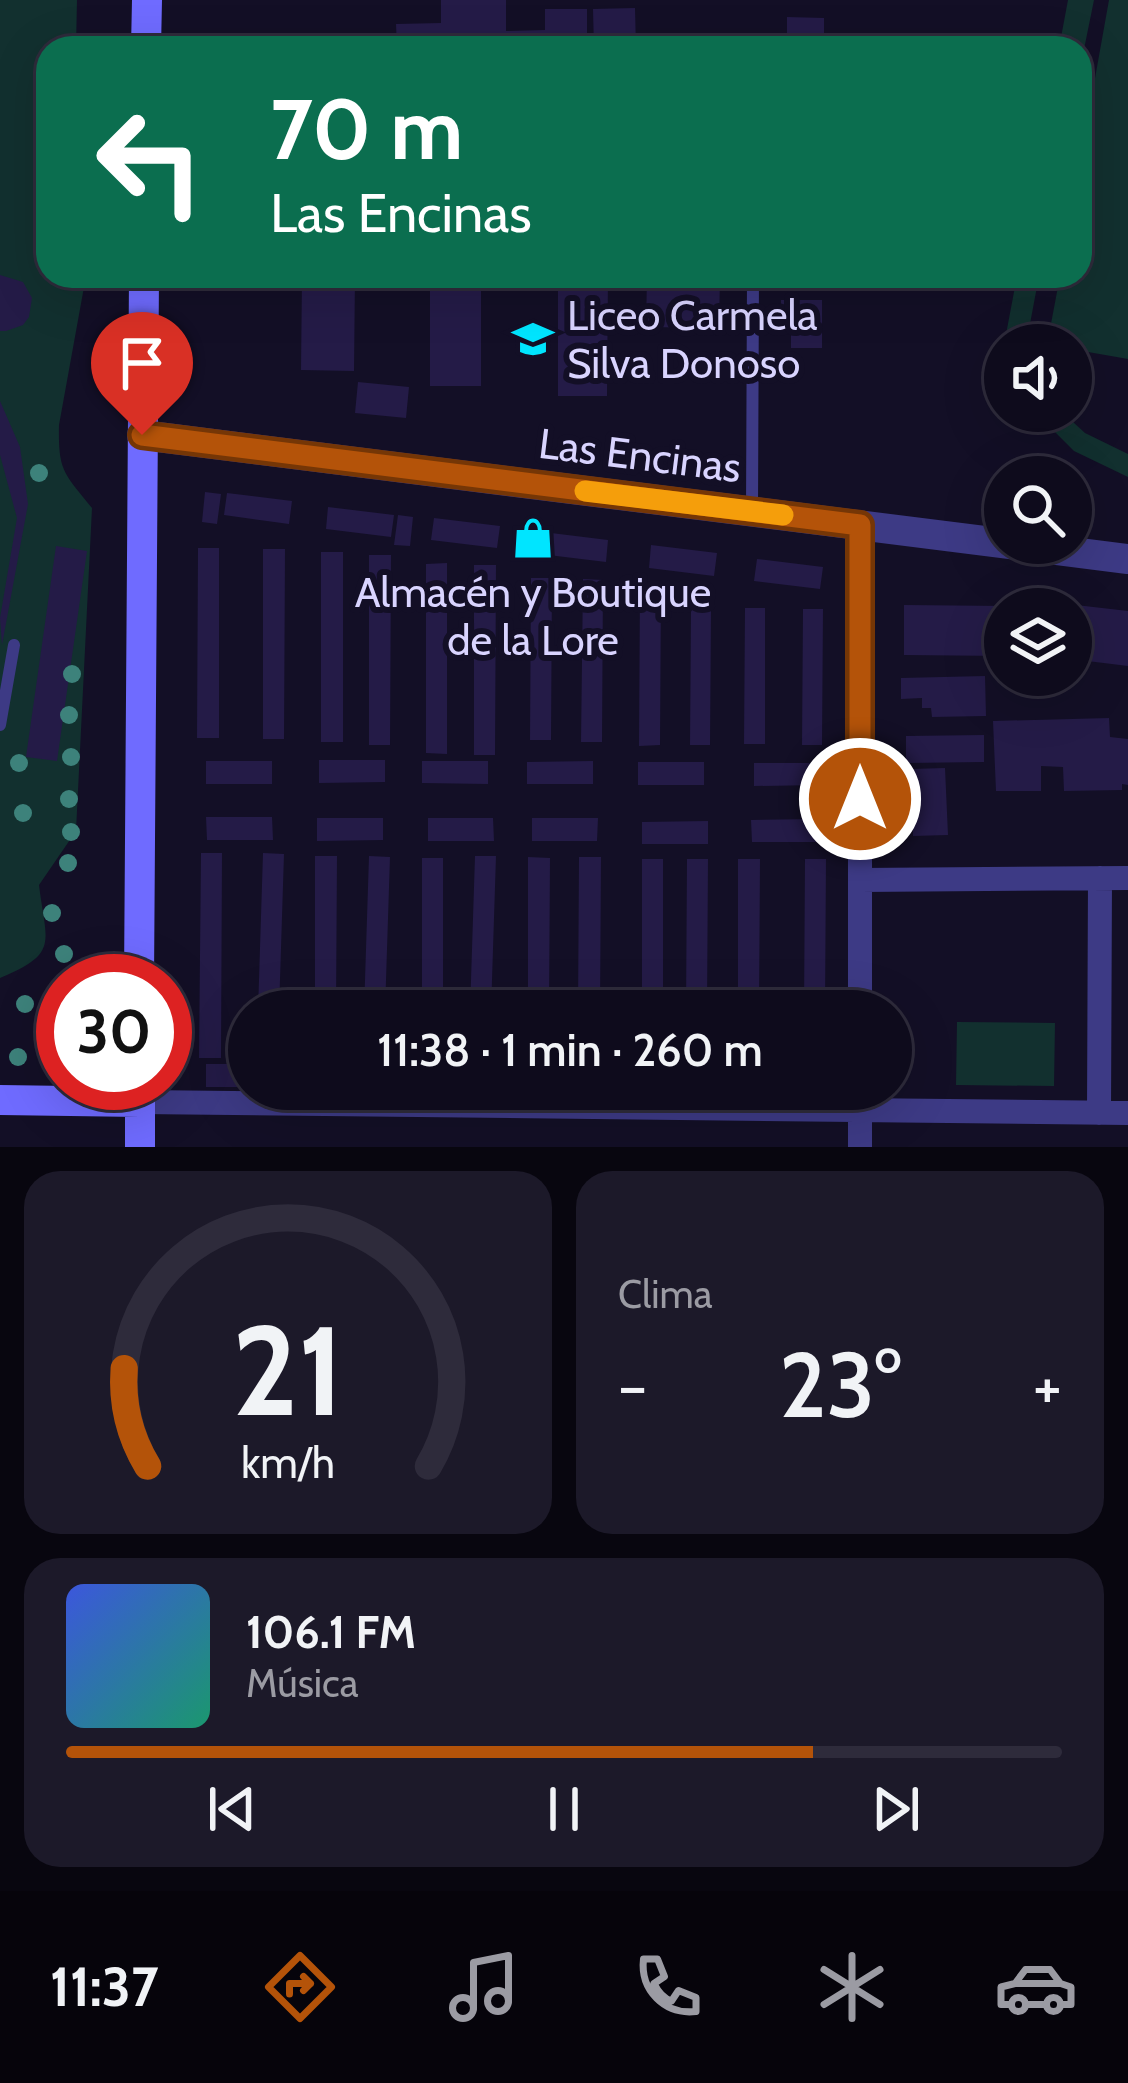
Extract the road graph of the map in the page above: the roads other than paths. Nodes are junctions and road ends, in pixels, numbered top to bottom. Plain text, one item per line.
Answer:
1 (147, 0) edge
2 (146, 36) edge
3 (144, 288) edge
4 (753, 288) edge
5 (142, 435) junction
6 (752, 512) junction
7 (860, 525) junction
8 (1128, 559) edge
9 (14, 645) dead end
10 (0, 725) edge
11 (1100, 878) junction
12 (1128, 878) edge
13 (860, 880) junction
14 (140, 954) edge
15 (860, 990) edge
16 (192, 1094) edge
17 (228, 1094) edge
18 (36, 1098) edge
19 (0, 1100) edge
20 (912, 1104) edge
21 (140, 1110) edge
22 (860, 1110) edge
23 (1100, 1113) junction
24 (1128, 1113) edge
25 (140, 1147) edge
26 (860, 1147) edge

1 - 2 main road
3 - 5 main road
4 - 6 lane
5 - 6 street, Las Encinas
5 - 14 main road
6 - 7 street, Las Encinas
7 - 8 street, Las Encinas
7 - 13 street
9 - 10 lane
11 - 12 street
11 - 13 street
11 - 23 street
13 - 15 street
16 - 17 street
18 - 19 main road
20 - 23 street
21 - 25 main road
22 - 26 street
23 - 24 street

